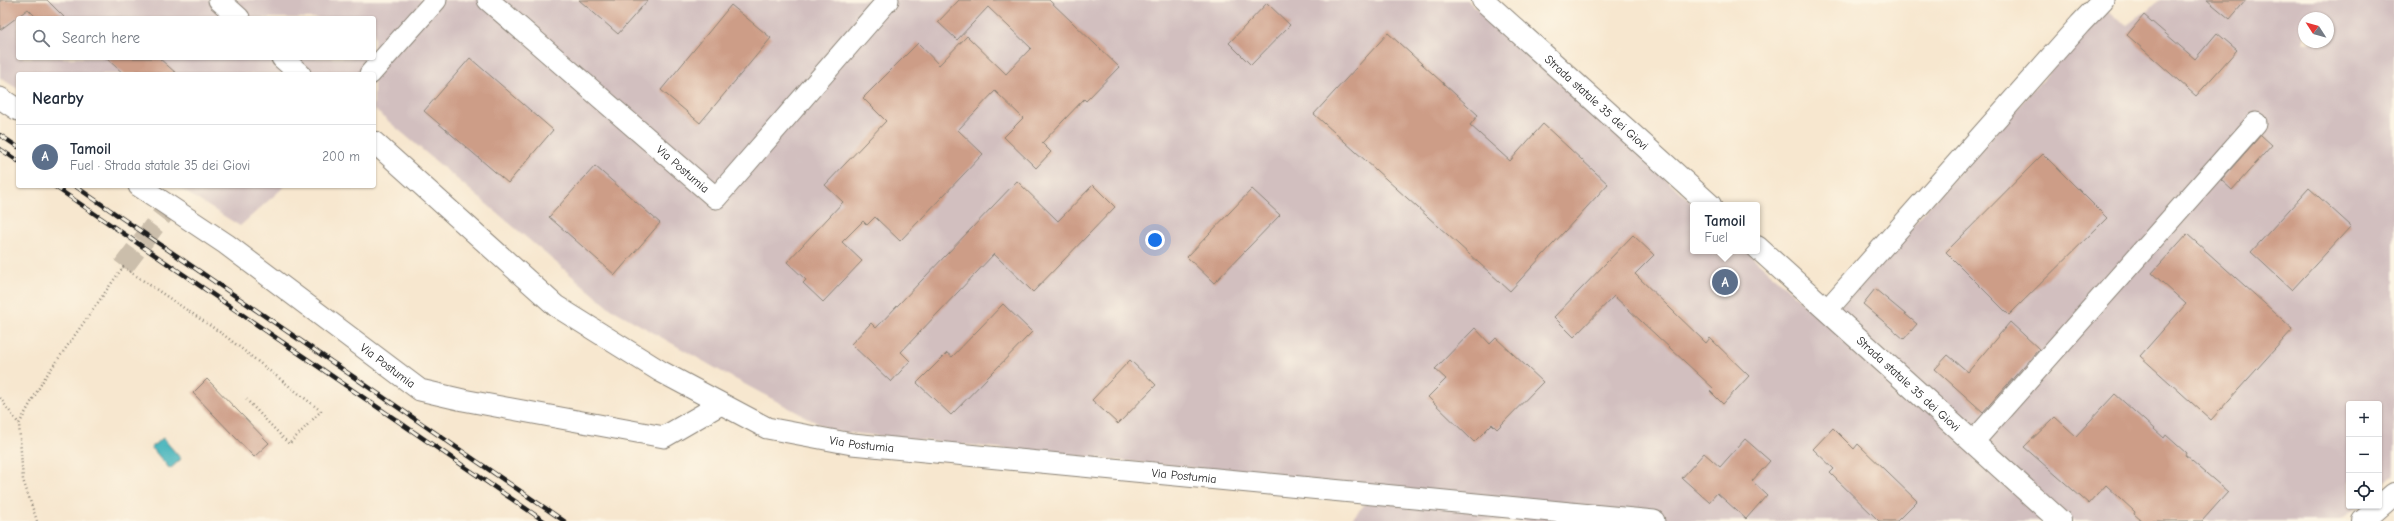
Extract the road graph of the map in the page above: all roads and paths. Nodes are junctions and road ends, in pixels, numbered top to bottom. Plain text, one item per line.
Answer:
1 (219, 0) edge
2 (436, 0) edge
3 (488, 0) edge
4 (888, 0) edge
5 (1483, 0) edge
6 (2104, 0) edge
7 (236, 16) edge
8 (284, 60) edge
9 (298, 72) edge
10 (372, 72) edge
11 (0, 98) edge
12 (16, 109) edge
13 (2256, 123) dead end
14 (376, 144) edge
15 (142, 188) edge
16 (1707, 202) edge
17 (1760, 250) edge
18 (1827, 310) junction
19 (0, 398) edge
20 (245, 398) dead end
21 (721, 404) junction
22 (19, 424) junction
23 (1973, 442) junction
24 (2394, 494) edge
25 (37, 521) edge
26 (1654, 521) edge
27 (2060, 521) edge
28 (2363, 521) edge

1 - 7 street
2 - 10 street
3 - 4 street, Via Postumia
5 - 16 main road, Strada statale 35 dei Giovi
6 - 18 street
8 - 9 street
11 - 12 street
13 - 23 street
14 - 21 street, Via Postumia
15 - 21 street, Via Postumia
17 - 18 main road, Strada statale 35 dei Giovi
18 - 23 main road, Strada statale 35 dei Giovi
19 - 22 path
20 - 22 path
21 - 26 street, Via Postumia
22 - 25 path
23 - 27 main road, Strada statale 35 dei Giovi
24 - 28 main road

